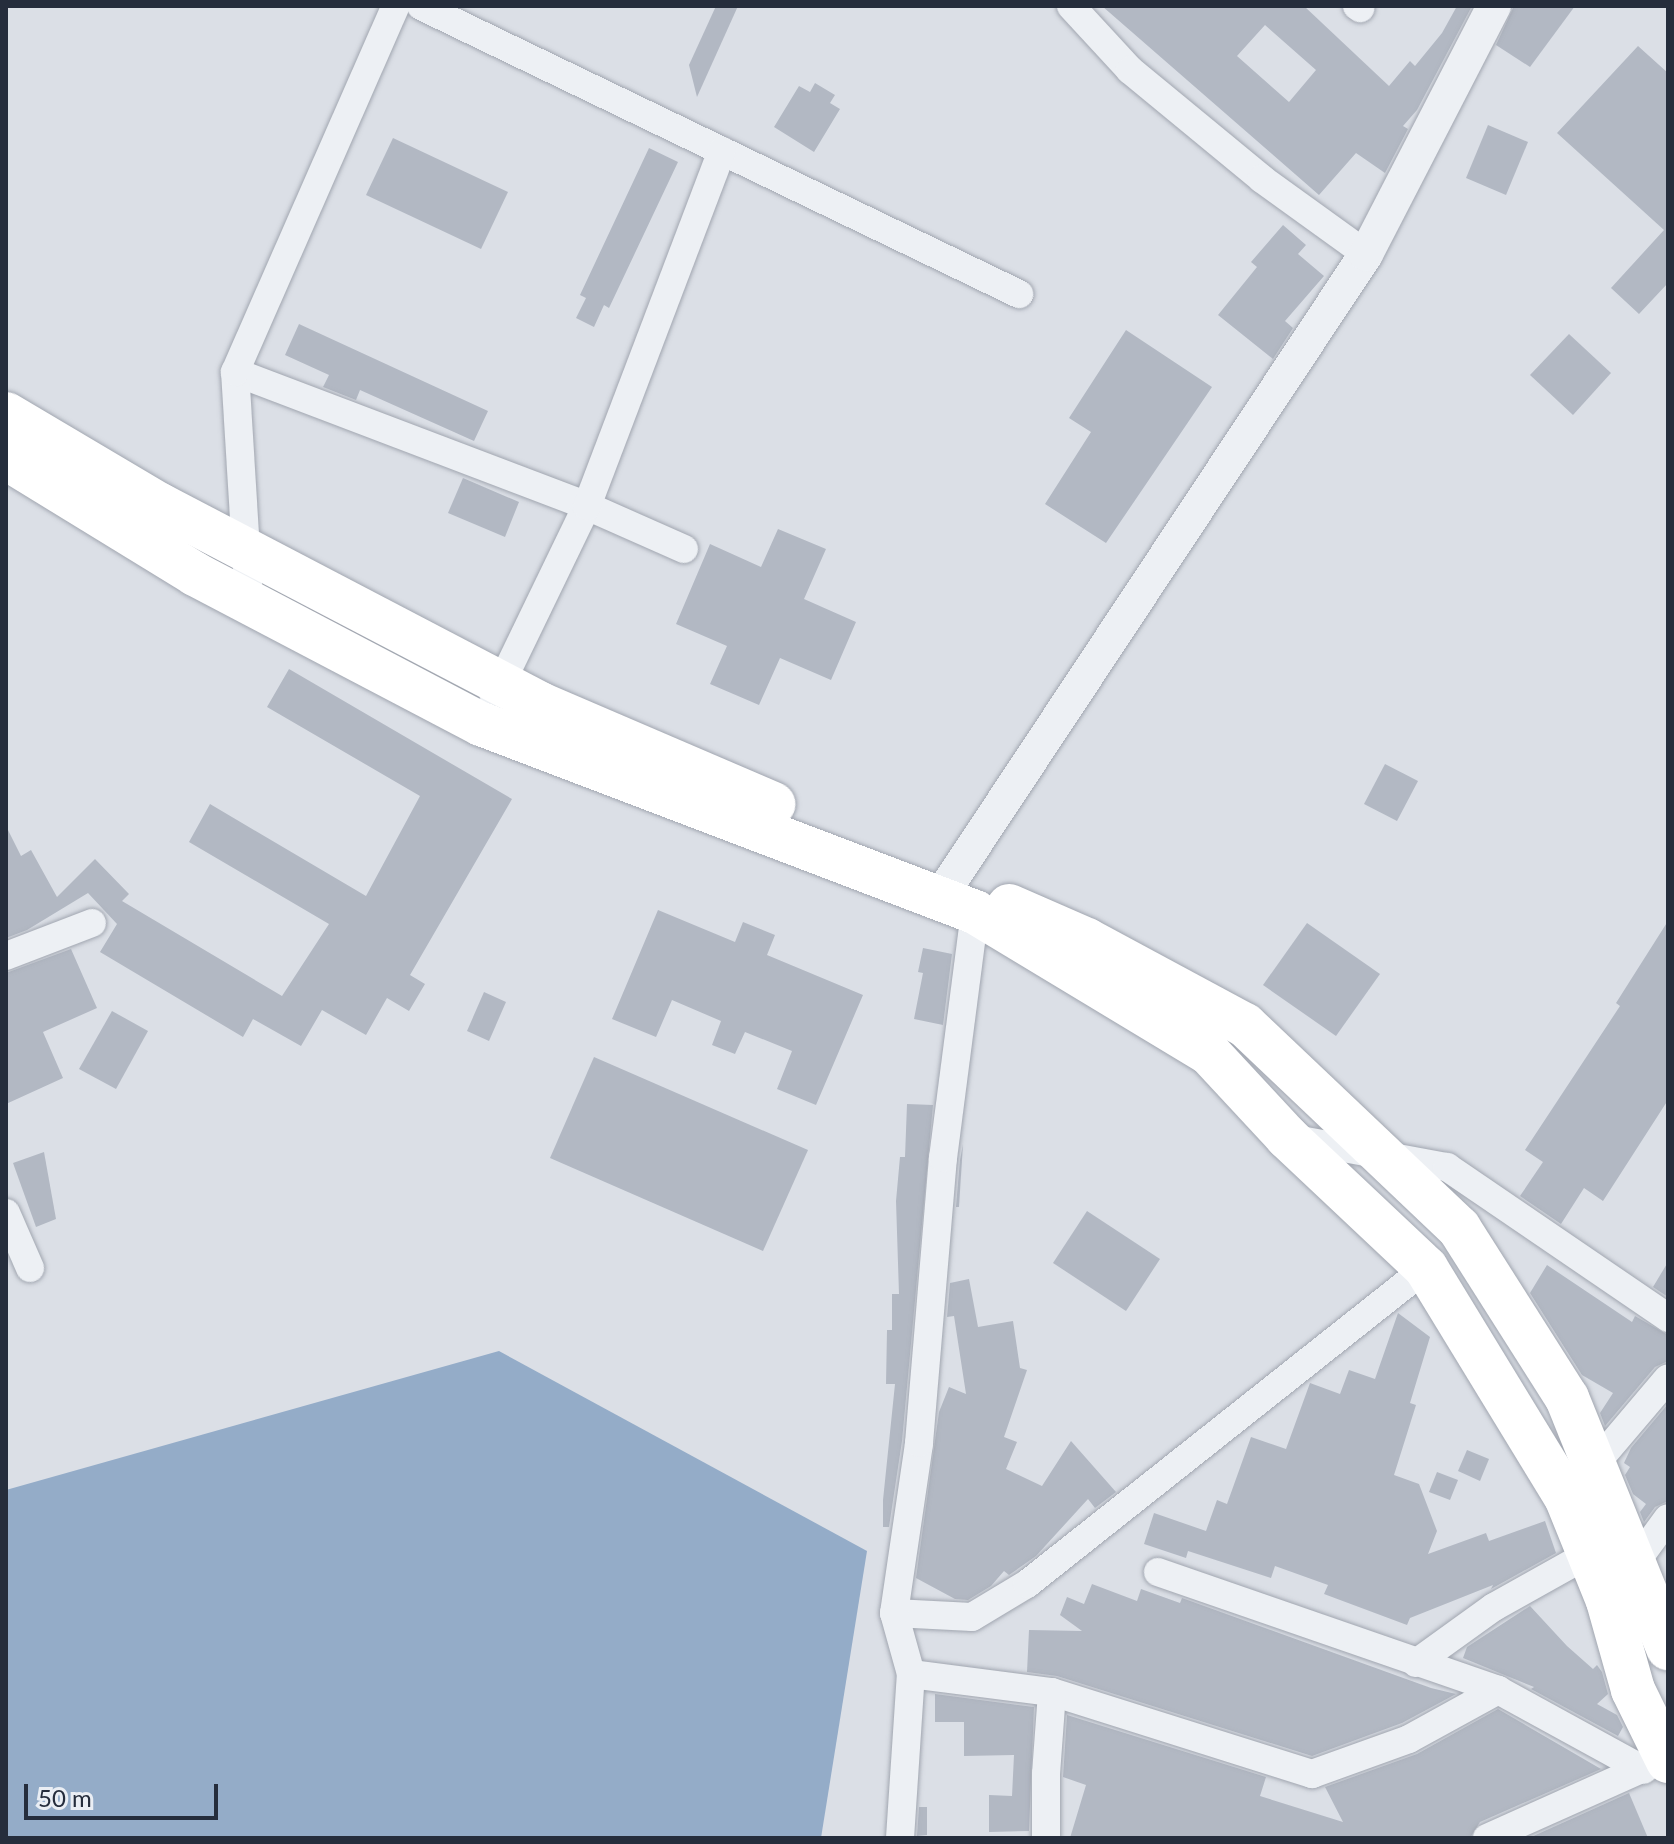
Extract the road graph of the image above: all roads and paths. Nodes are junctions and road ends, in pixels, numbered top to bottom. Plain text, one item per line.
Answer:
1 (396, 6) edge
2 (421, 6) edge
3 (1071, 6) edge
4 (1494, 6) edge
5 (722, 151) junction
6 (1366, 254) junction
7 (1019, 294) dead end
8 (235, 372) junction
9 (6, 414) edge
10 (6, 458) edge
11 (587, 506) junction
12 (684, 549) dead end
13 (246, 550) junction
14 (249, 600) junction
15 (501, 683) junction
16 (481, 724) junction
17 (956, 897) junction
18 (92, 923) dead end
19 (6, 956) edge
20 (1287, 1137) junction
21 (1382, 1155) junction
22 (6, 1213) edge
23 (30, 1268) dead end
24 (1426, 1268) junction
25 (1668, 1318) edge
26 (1668, 1378) edge
27 (1594, 1465) junction
28 (1566, 1497) junction
29 (1668, 1518) edge
30 (1589, 1554) junction
31 (1634, 1565) junction
32 (1158, 1572) dead end
33 (1608, 1601) junction
34 (894, 1613) junction
35 (1668, 1647) edge
36 (1416, 1663) junction
37 (911, 1674) junction
38 (1498, 1690) junction
39 (1633, 1690) junction
40 (1052, 1692) junction
41 (1659, 1762) edge
42 (900, 1838) edge
43 (1046, 1838) edge
44 (1487, 1838) edge

1 - 8 street
2 - 5 street
3 - 6 street
4 - 6 street
5 - 7 street
5 - 11 street
6 - 17 street
8 - 11 street
8 - 13 street
9 - 13 main road
10 - 14 main road
11 - 12 street
11 - 15 street
13 - 14 street
13 - 15 main road
14 - 16 main road
15 - 16 street
15 - 17 main road
16 - 17 main road
17 - 20 main road
17 - 21 main road
17 - 34 street
18 - 19 street
20 - 21 street
20 - 24 main road
21 - 25 street
21 - 27 main road
22 - 23 street
24 - 28 main road
24 - 34 street
26 - 27 street
27 - 28 street
27 - 31 main road
28 - 30 main road
29 - 31 street
30 - 33 main road
30 - 36 street
31 - 33 street
31 - 35 main road
32 - 36 street
33 - 39 main road
34 - 37 street
35 - 39 street
36 - 38 street
37 - 40 street
37 - 42 street
38 - 40 street
38 - 41 street
39 - 41 main road
40 - 43 street
41 - 44 street

